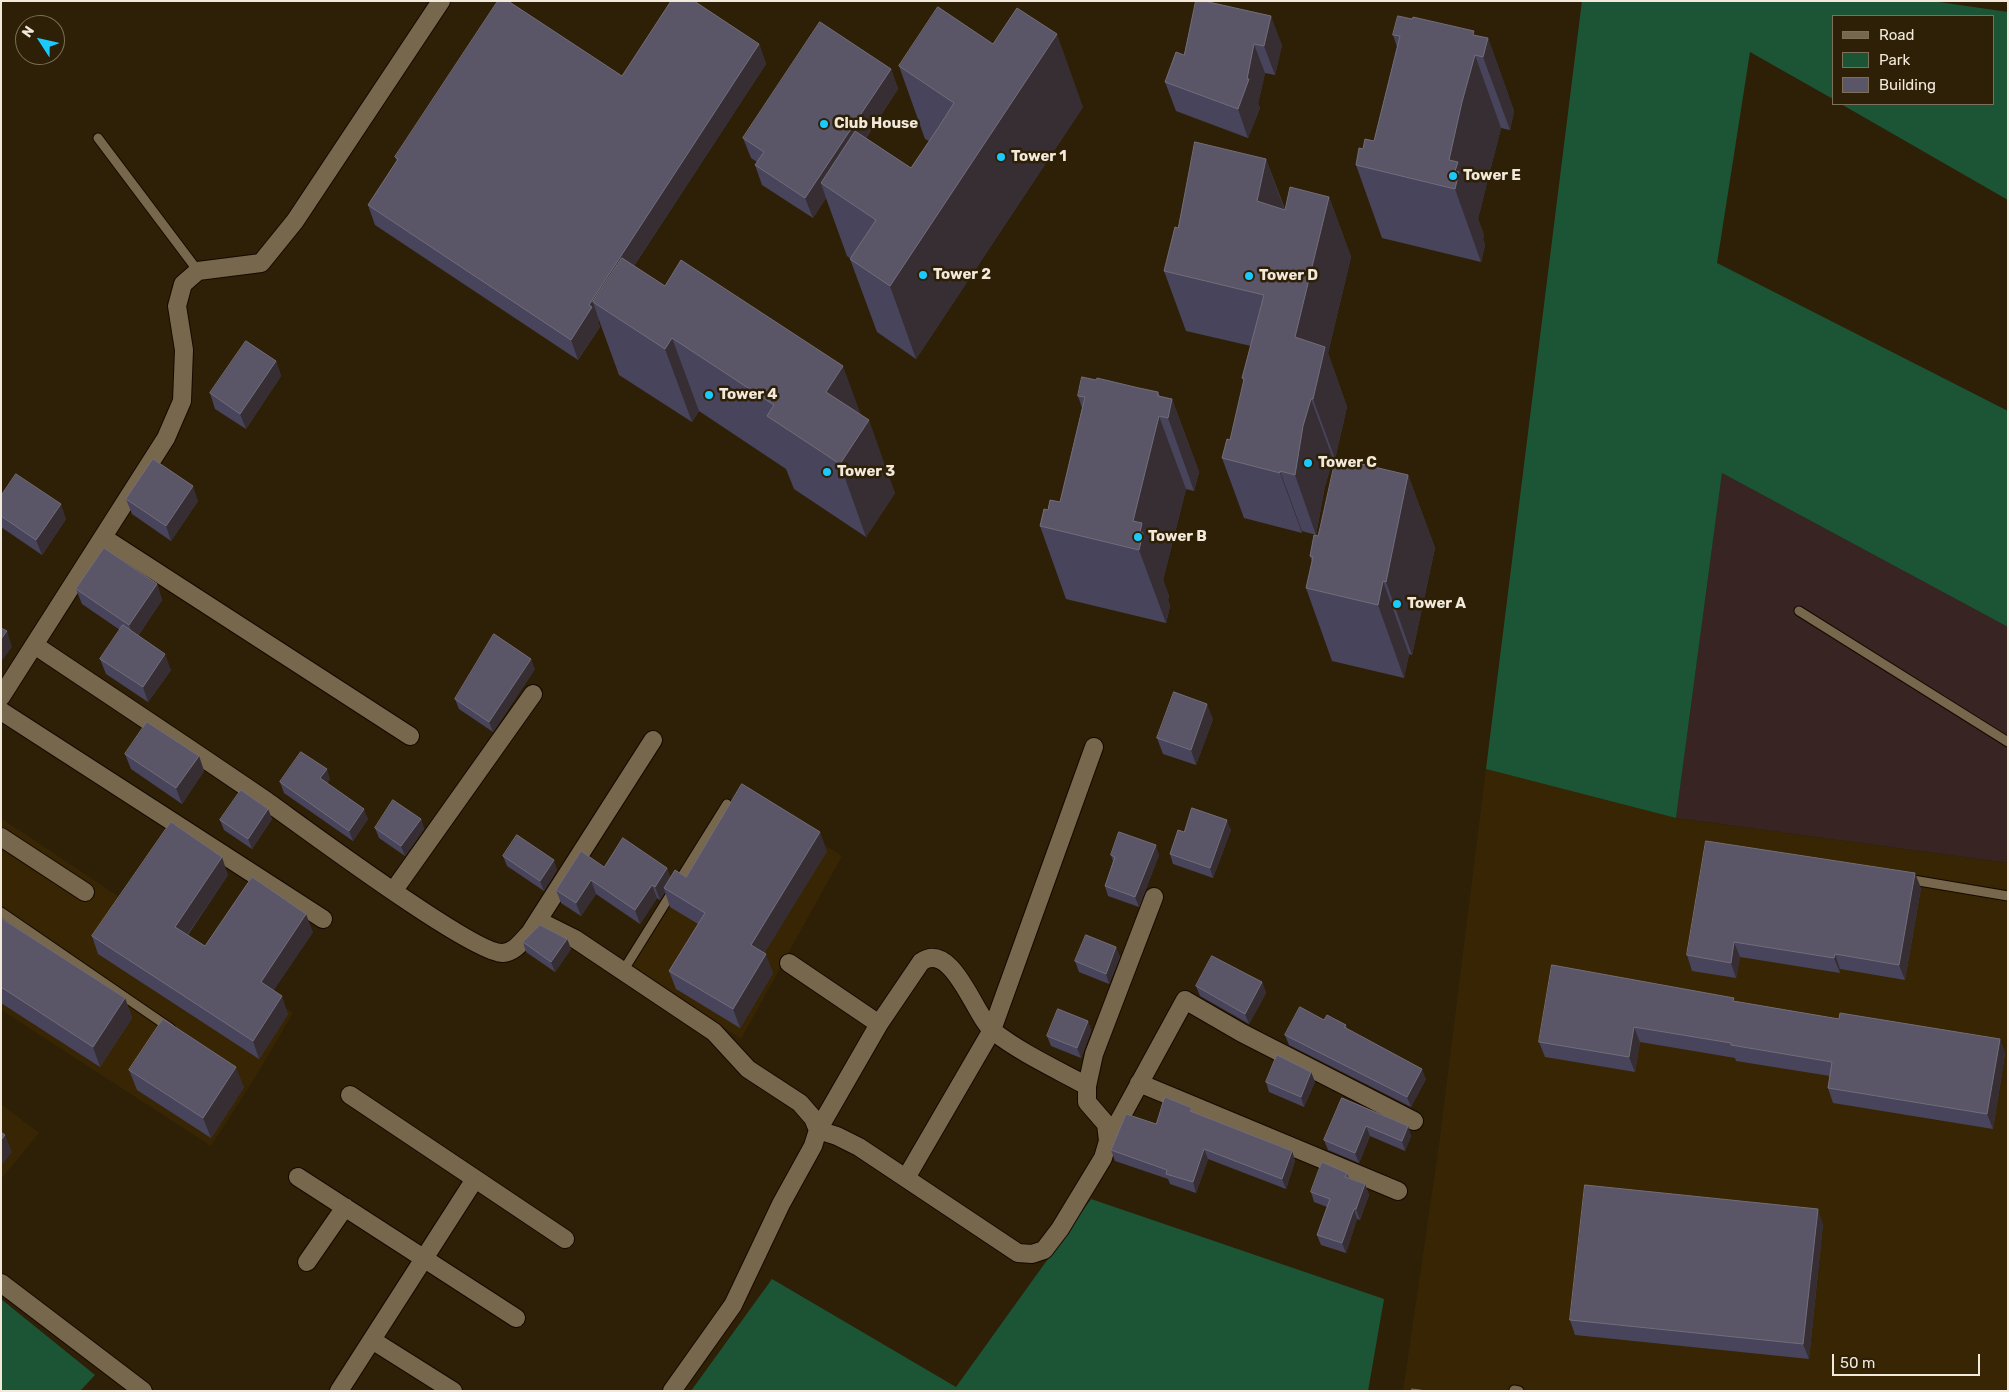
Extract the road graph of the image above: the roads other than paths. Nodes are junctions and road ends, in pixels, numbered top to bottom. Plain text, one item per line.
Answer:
1 (441, 1) edge
2 (98, 138) dead end
3 (198, 271) junction
4 (104, 538) junction
5 (1799, 611) dead end
6 (36, 646) junction
7 (533, 694) dead end
8 (1, 697) edge
9 (1, 711) edge
10 (410, 736) dead end
11 (653, 740) dead end
12 (2008, 742) edge
13 (1094, 746) dead end
14 (727, 804) dead end
15 (1, 837) edge
16 (1892, 877) edge
17 (394, 890) junction
18 (85, 892) dead end
19 (2008, 896) edge
20 (1154, 897) dead end
21 (1, 912) edge
22 (323, 919) dead end
23 (527, 936) junction
24 (789, 963) dead end
25 (622, 971) junction
26 (879, 1024) junction
27 (992, 1030) junction
28 (176, 1032) edge
29 (1139, 1083) junction
30 (1087, 1086) junction
31 (350, 1095) dead end
32 (1414, 1121) dead end
33 (818, 1130) junction
34 (1108, 1140) junction
35 (298, 1177) dead end
36 (906, 1178) junction
37 (475, 1179) junction
38 (1398, 1191) dead end
39 (345, 1207) junction
40 (565, 1240) dead end
41 (424, 1259) junction
42 (307, 1262) dead end
43 (1, 1284) edge
44 (516, 1318) dead end
45 (372, 1340) junction
46 (1514, 1390) edge
47 (143, 1391) edge
48 (339, 1391) edge
49 (453, 1391) edge
50 (672, 1391) edge
51 (1519, 1391) edge

1 - 3 street
2 - 3 lane
3 - 4 street
4 - 6 street
4 - 10 street
5 - 12 lane
6 - 8 street
6 - 17 street
7 - 17 street
9 - 22 street
11 - 23 street
13 - 27 street
14 - 25 lane
15 - 18 street
16 - 19 lane
17 - 23 street
20 - 30 street
21 - 28 lane
23 - 25 street
24 - 26 street
25 - 33 street
26 - 27 street
26 - 33 street
27 - 30 street
27 - 36 street
29 - 32 street
29 - 34 street
29 - 38 street
30 - 34 street
31 - 37 street
33 - 36 street
33 - 50 street
34 - 36 street
35 - 39 street
37 - 40 street
37 - 41 street
39 - 41 street
39 - 42 street
41 - 44 street
41 - 45 street
43 - 47 street
45 - 48 street
45 - 49 street
46 - 51 lane

